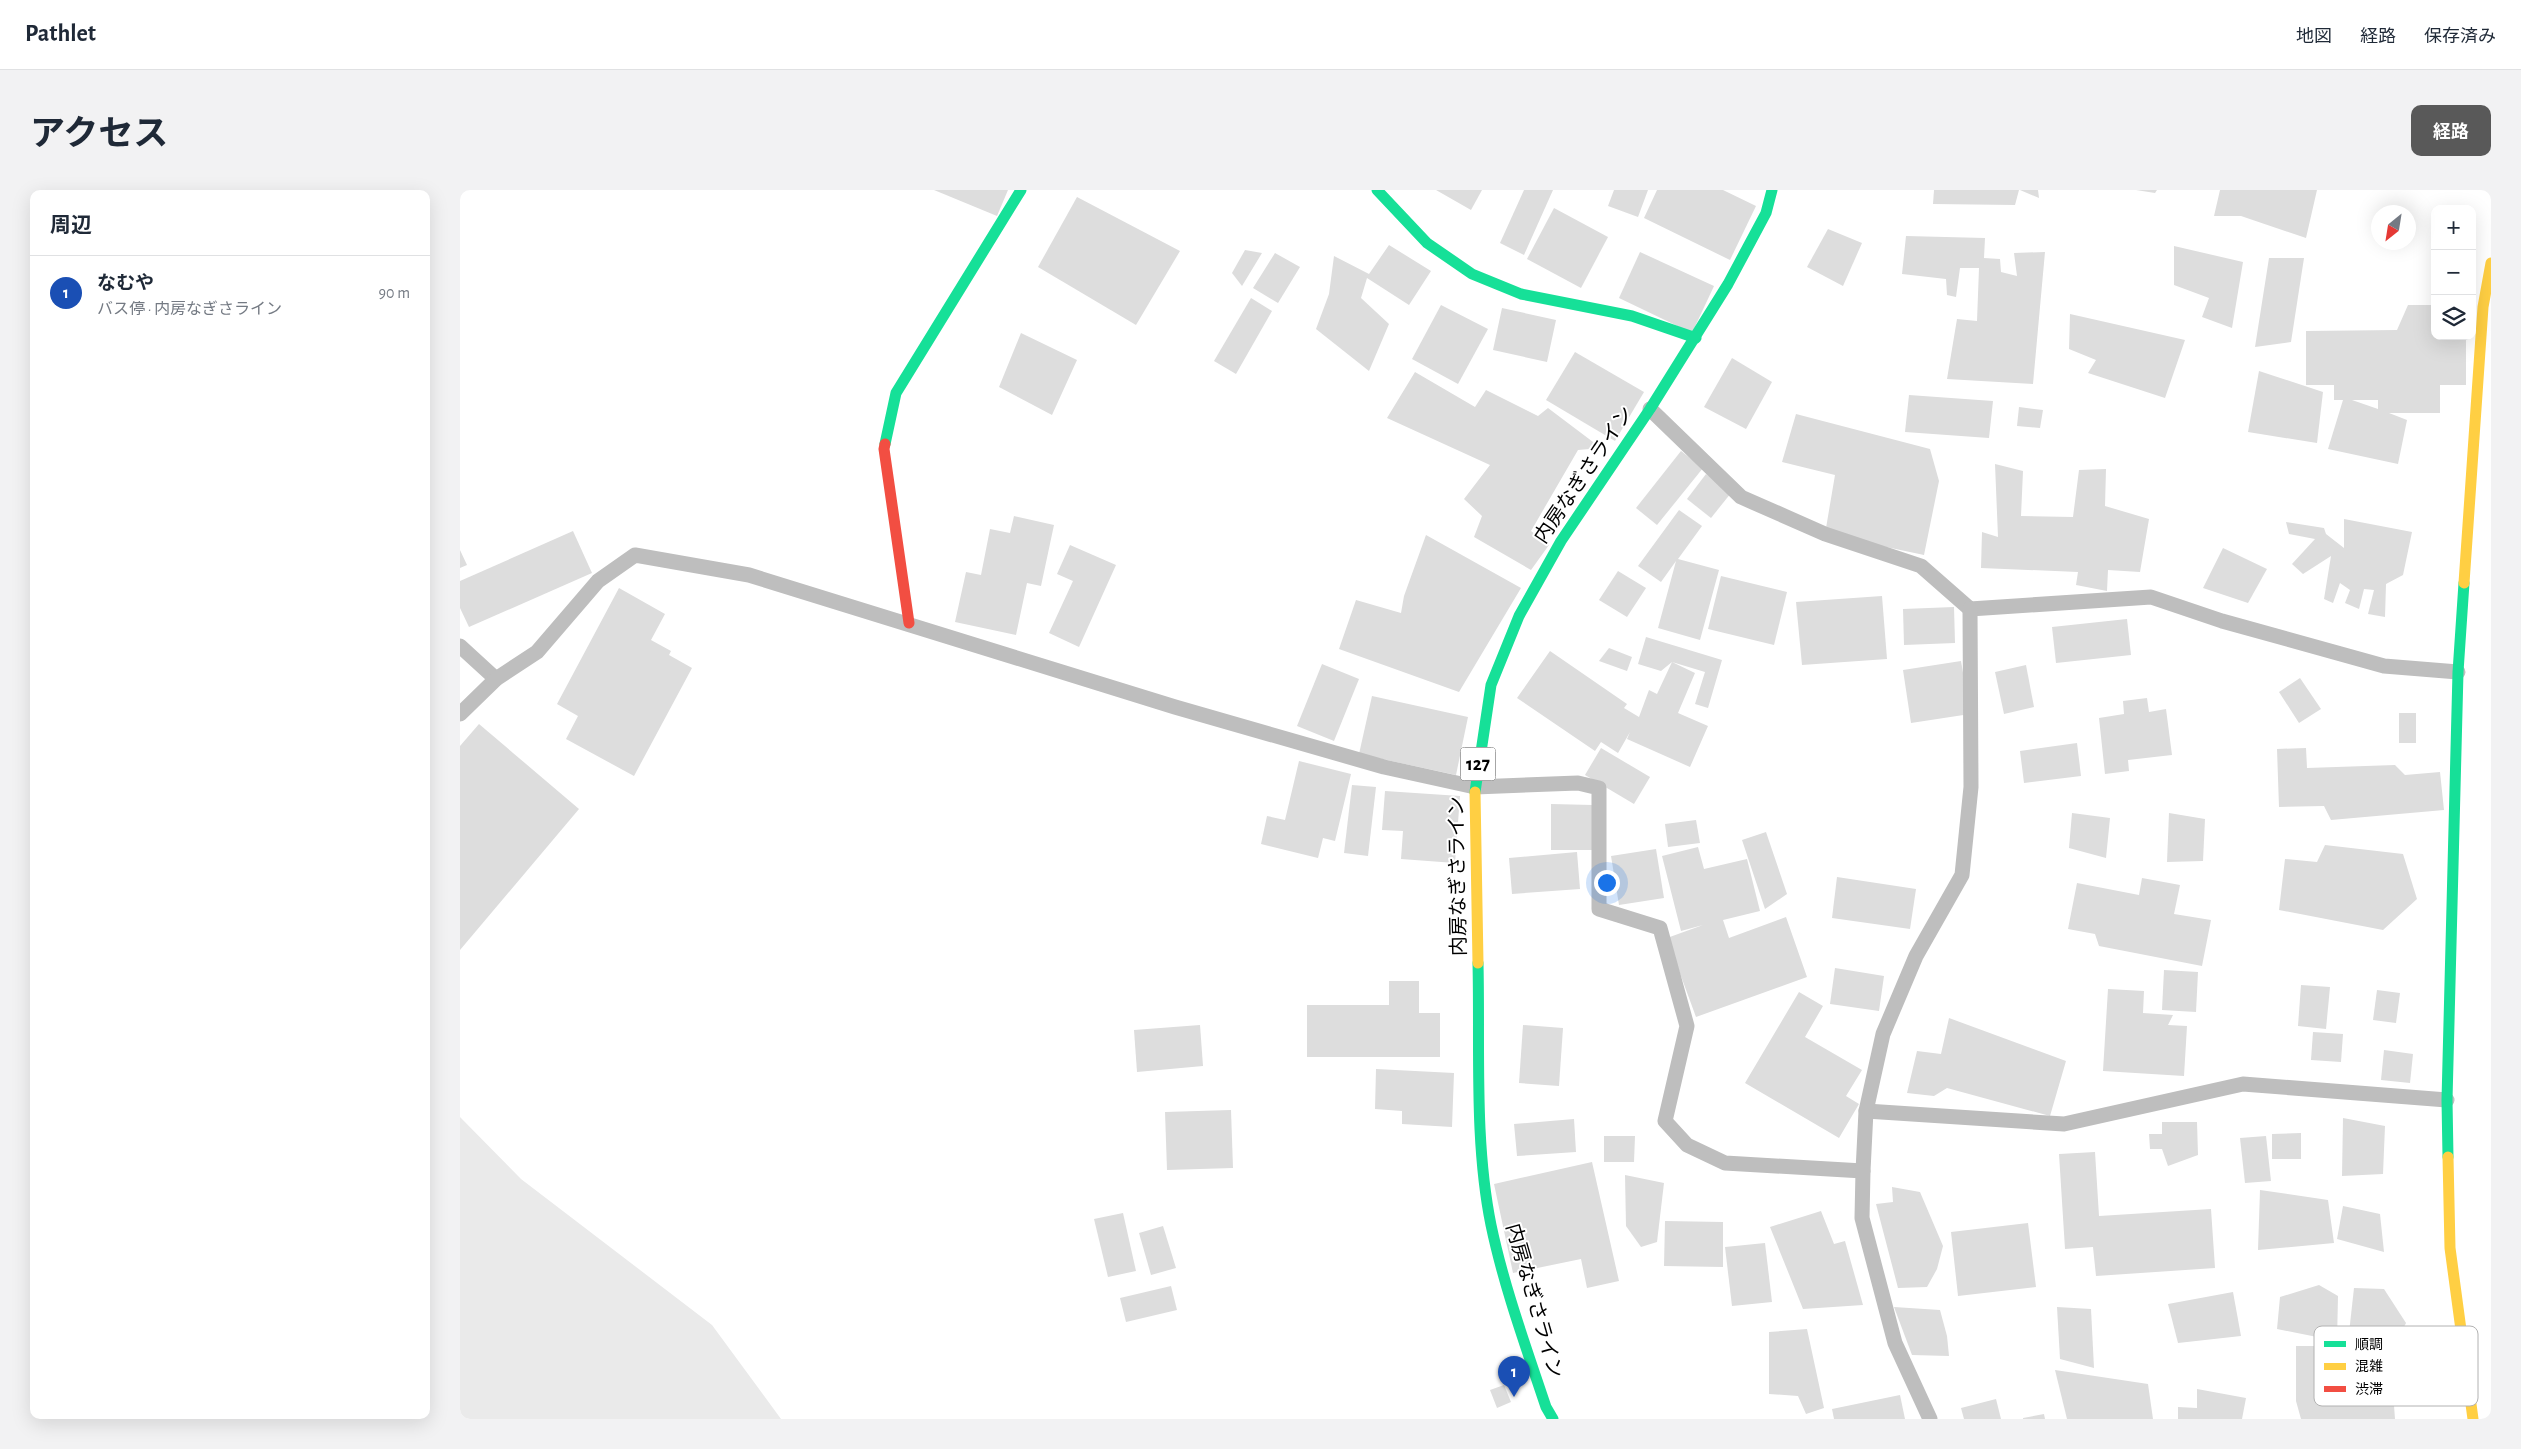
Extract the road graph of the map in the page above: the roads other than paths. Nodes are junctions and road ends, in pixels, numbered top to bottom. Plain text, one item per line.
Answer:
1 (1021, 190) edge
2 (1377, 190) edge
3 (1772, 190) edge
4 (2491, 263) edge
5 (1696, 338) junction
6 (1650, 409) junction
7 (1970, 609) junction
8 (909, 623) junction
9 (460, 646) edge
10 (2458, 672) junction
11 (496, 679) junction
12 (460, 714) edge
13 (1475, 787) junction
14 (2447, 1100) junction
15 (1866, 1111) junction
16 (1864, 1171) junction
17 (2460, 1326) edge
18 (2470, 1406) edge
19 (1553, 1419) edge
20 (1930, 1419) edge
21 (2472, 1419) edge

1 - 8 main road
2 - 5 main road
3 - 5 main road, 内房なぎさライン / 127
4 - 10 main road
5 - 6 main road, 内房なぎさライン / 127
6 - 7 lane
6 - 13 main road, 内房なぎさライン / 127
7 - 10 lane
7 - 15 lane
8 - 11 lane
8 - 13 lane
9 - 11 lane
10 - 14 main road
11 - 12 lane
13 - 16 lane
13 - 19 main road, 内房なぎさライン / 127
14 - 15 lane
14 - 17 main road
15 - 16 lane
16 - 20 lane
18 - 21 main road

